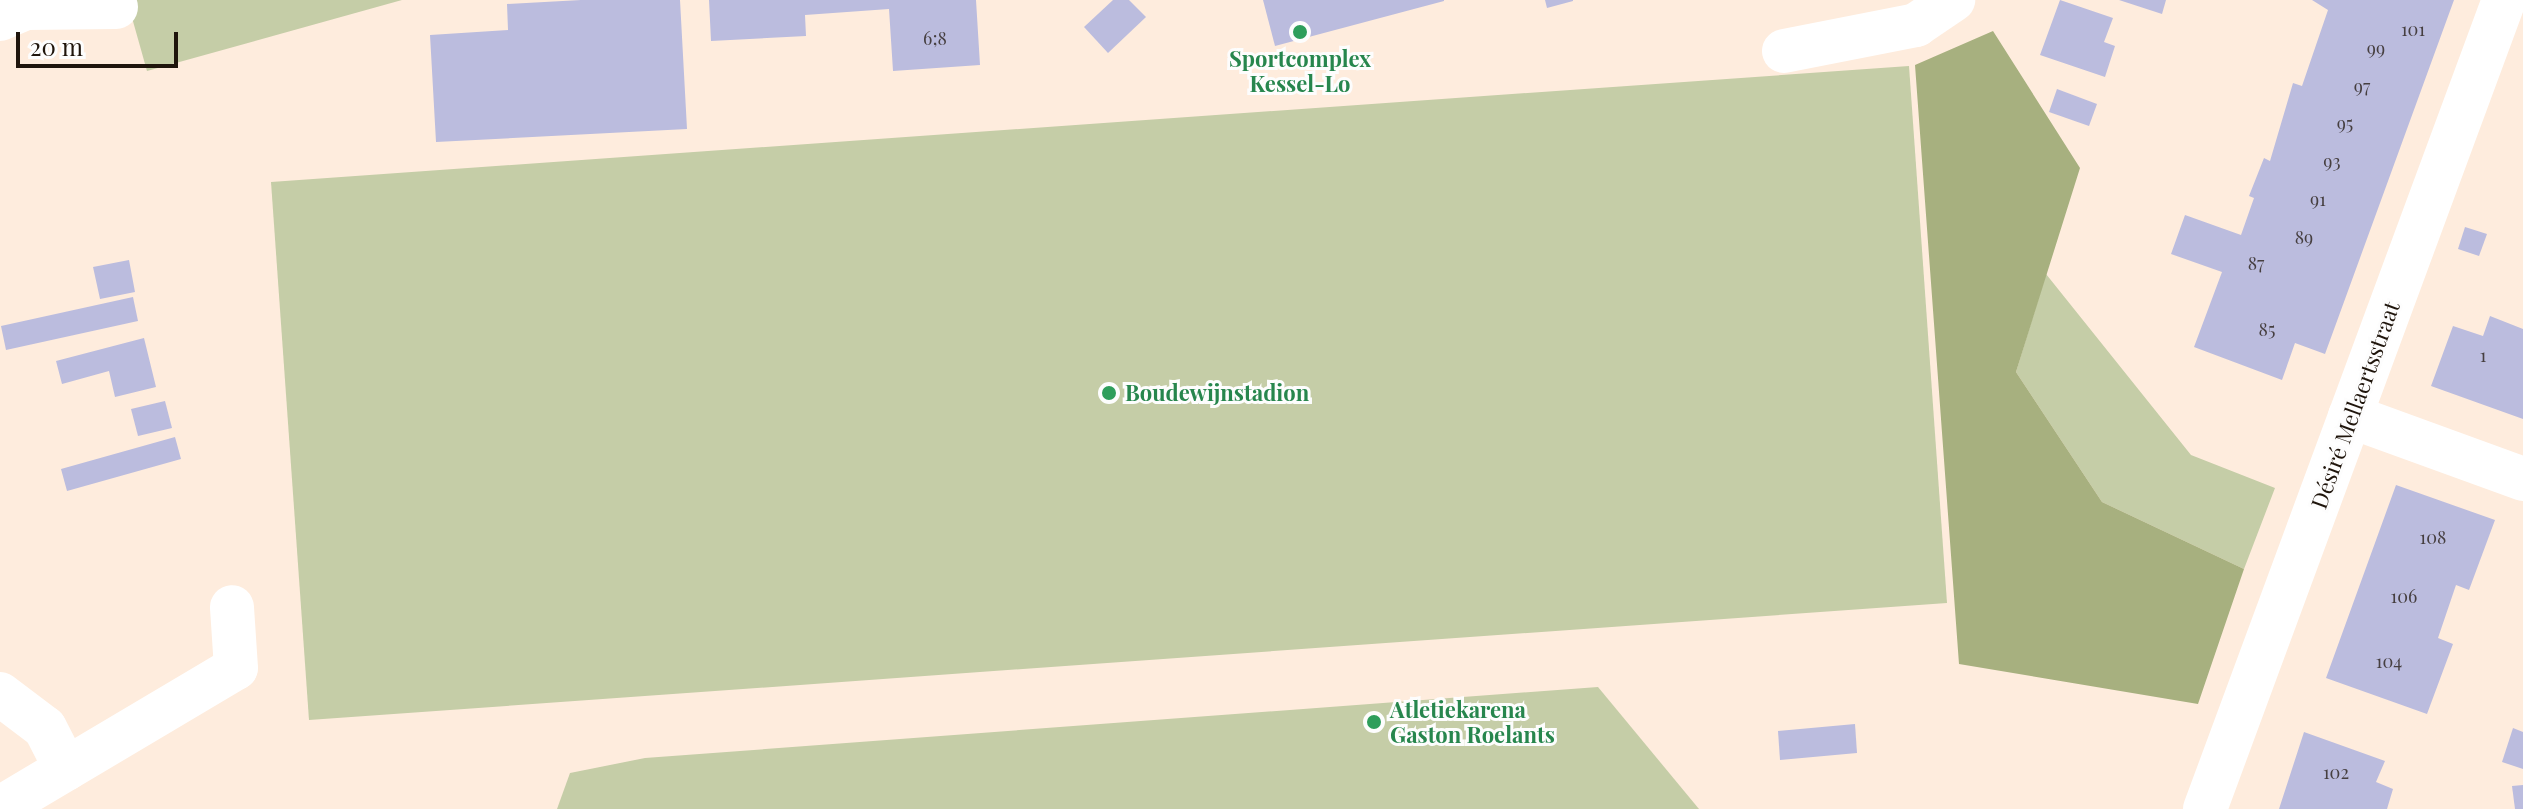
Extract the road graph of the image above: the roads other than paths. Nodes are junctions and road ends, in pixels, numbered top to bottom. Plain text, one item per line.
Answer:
1 (1953, 0) edge
2 (2504, 0) edge
3 (116, 7) dead end
4 (0, 19) edge
5 (1784, 51) dead end
6 (2350, 416) junction
7 (2523, 479) edge
8 (232, 607) dead end
9 (0, 694) edge
10 (66, 769) junction
11 (0, 808) edge
12 (2205, 809) edge

1 - 5 street
2 - 6 street, Désiré Mellaertsstraat
3 - 4 street
6 - 7 street
6 - 12 street, Désiré Mellaertsstraat
8 - 10 street
9 - 10 street
10 - 11 street

